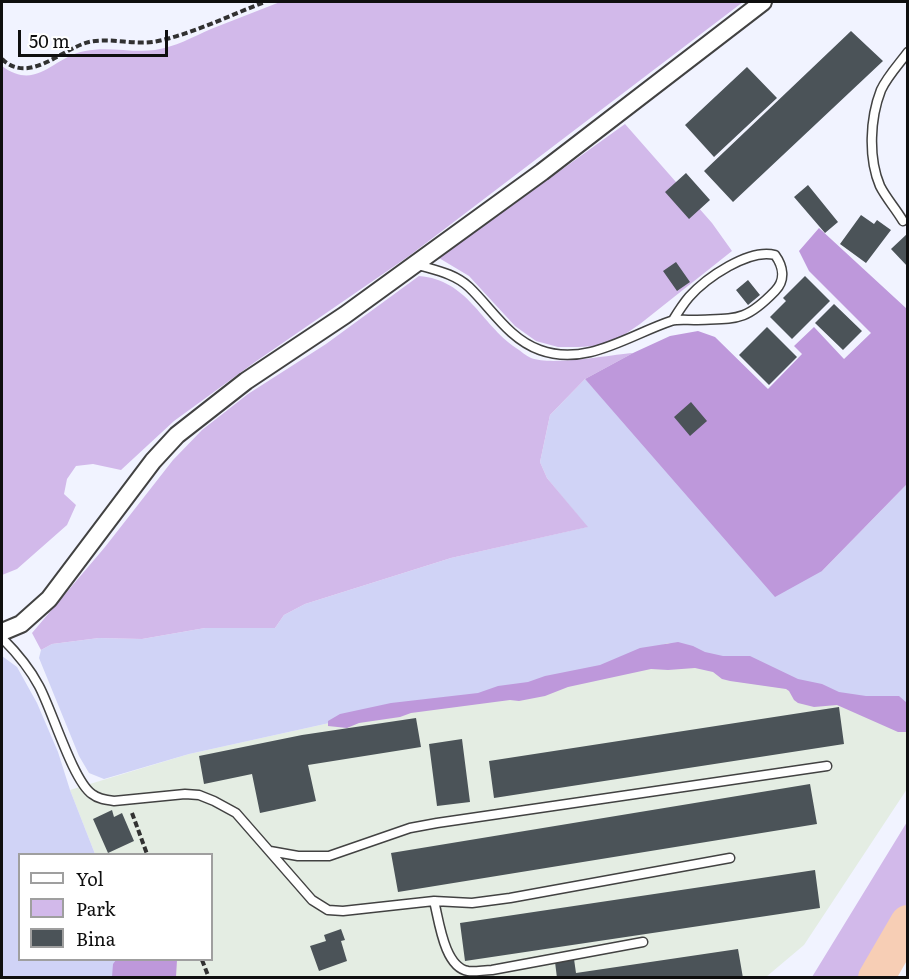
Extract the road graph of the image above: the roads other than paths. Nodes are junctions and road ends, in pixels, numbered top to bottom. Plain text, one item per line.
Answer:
1 (763, 2) edge
2 (908, 52) edge
3 (903, 221) dead end
4 (415, 264) junction
5 (673, 320) junction
6 (2, 632) edge
7 (2, 638) edge
8 (827, 766) dead end
9 (270, 851) junction
10 (730, 858) dead end
11 (434, 901) junction
12 (643, 942) dead end

1 - 4 street
2 - 3 lane
4 - 5 lane
4 - 6 street
5 - 5 lane
7 - 9 lane
8 - 9 lane
9 - 11 lane
10 - 11 lane
11 - 12 lane

